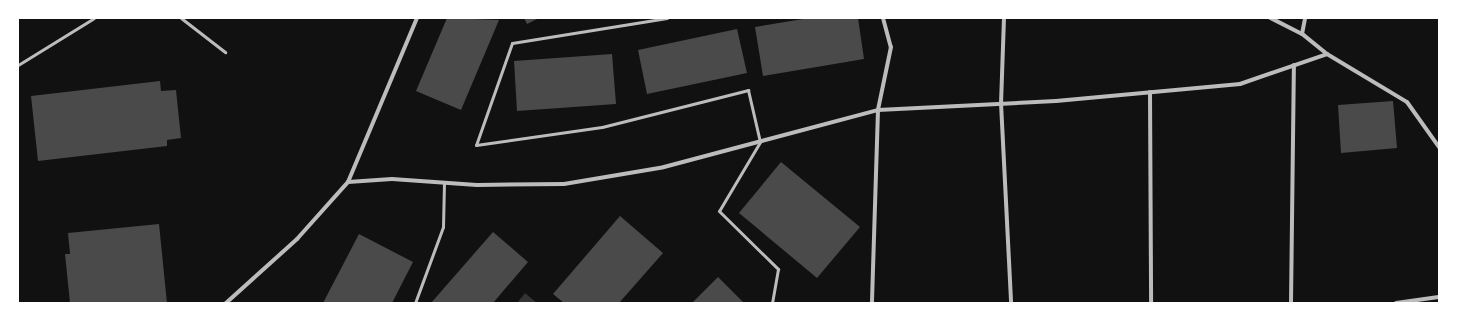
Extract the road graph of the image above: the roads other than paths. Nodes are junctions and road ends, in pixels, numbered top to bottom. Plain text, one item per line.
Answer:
1 (94, 18) edge
2 (181, 18) edge
3 (417, 18) edge
4 (667, 18) edge
5 (883, 18) edge
6 (1004, 18) edge
7 (1270, 18) edge
8 (1305, 18) edge
9 (1302, 34) junction
10 (225, 52) dead end
11 (1327, 54) junction
12 (18, 65) edge
13 (1294, 65) junction
14 (1150, 92) junction
15 (1001, 103) junction
16 (878, 110) junction
17 (760, 142) junction
18 (1439, 147) edge
19 (348, 182) junction
20 (444, 182) junction
21 (1439, 297) edge
22 (226, 303) edge
23 (415, 303) edge
24 (772, 303) edge
25 (872, 303) edge
26 (1011, 303) edge
27 (1151, 303) edge
28 (1291, 303) edge
29 (1396, 303) edge

1 - 12 lane
2 - 10 lane
3 - 19 street
4 - 17 lane
5 - 16 street
6 - 15 street
7 - 9 street
8 - 9 street
9 - 11 street
11 - 13 street
11 - 18 street
13 - 14 street
13 - 28 street
14 - 15 street
14 - 27 street
15 - 16 street
15 - 26 street
16 - 17 street
16 - 25 street
17 - 20 street
17 - 24 lane
19 - 20 street
19 - 22 street
20 - 23 lane
21 - 29 street

